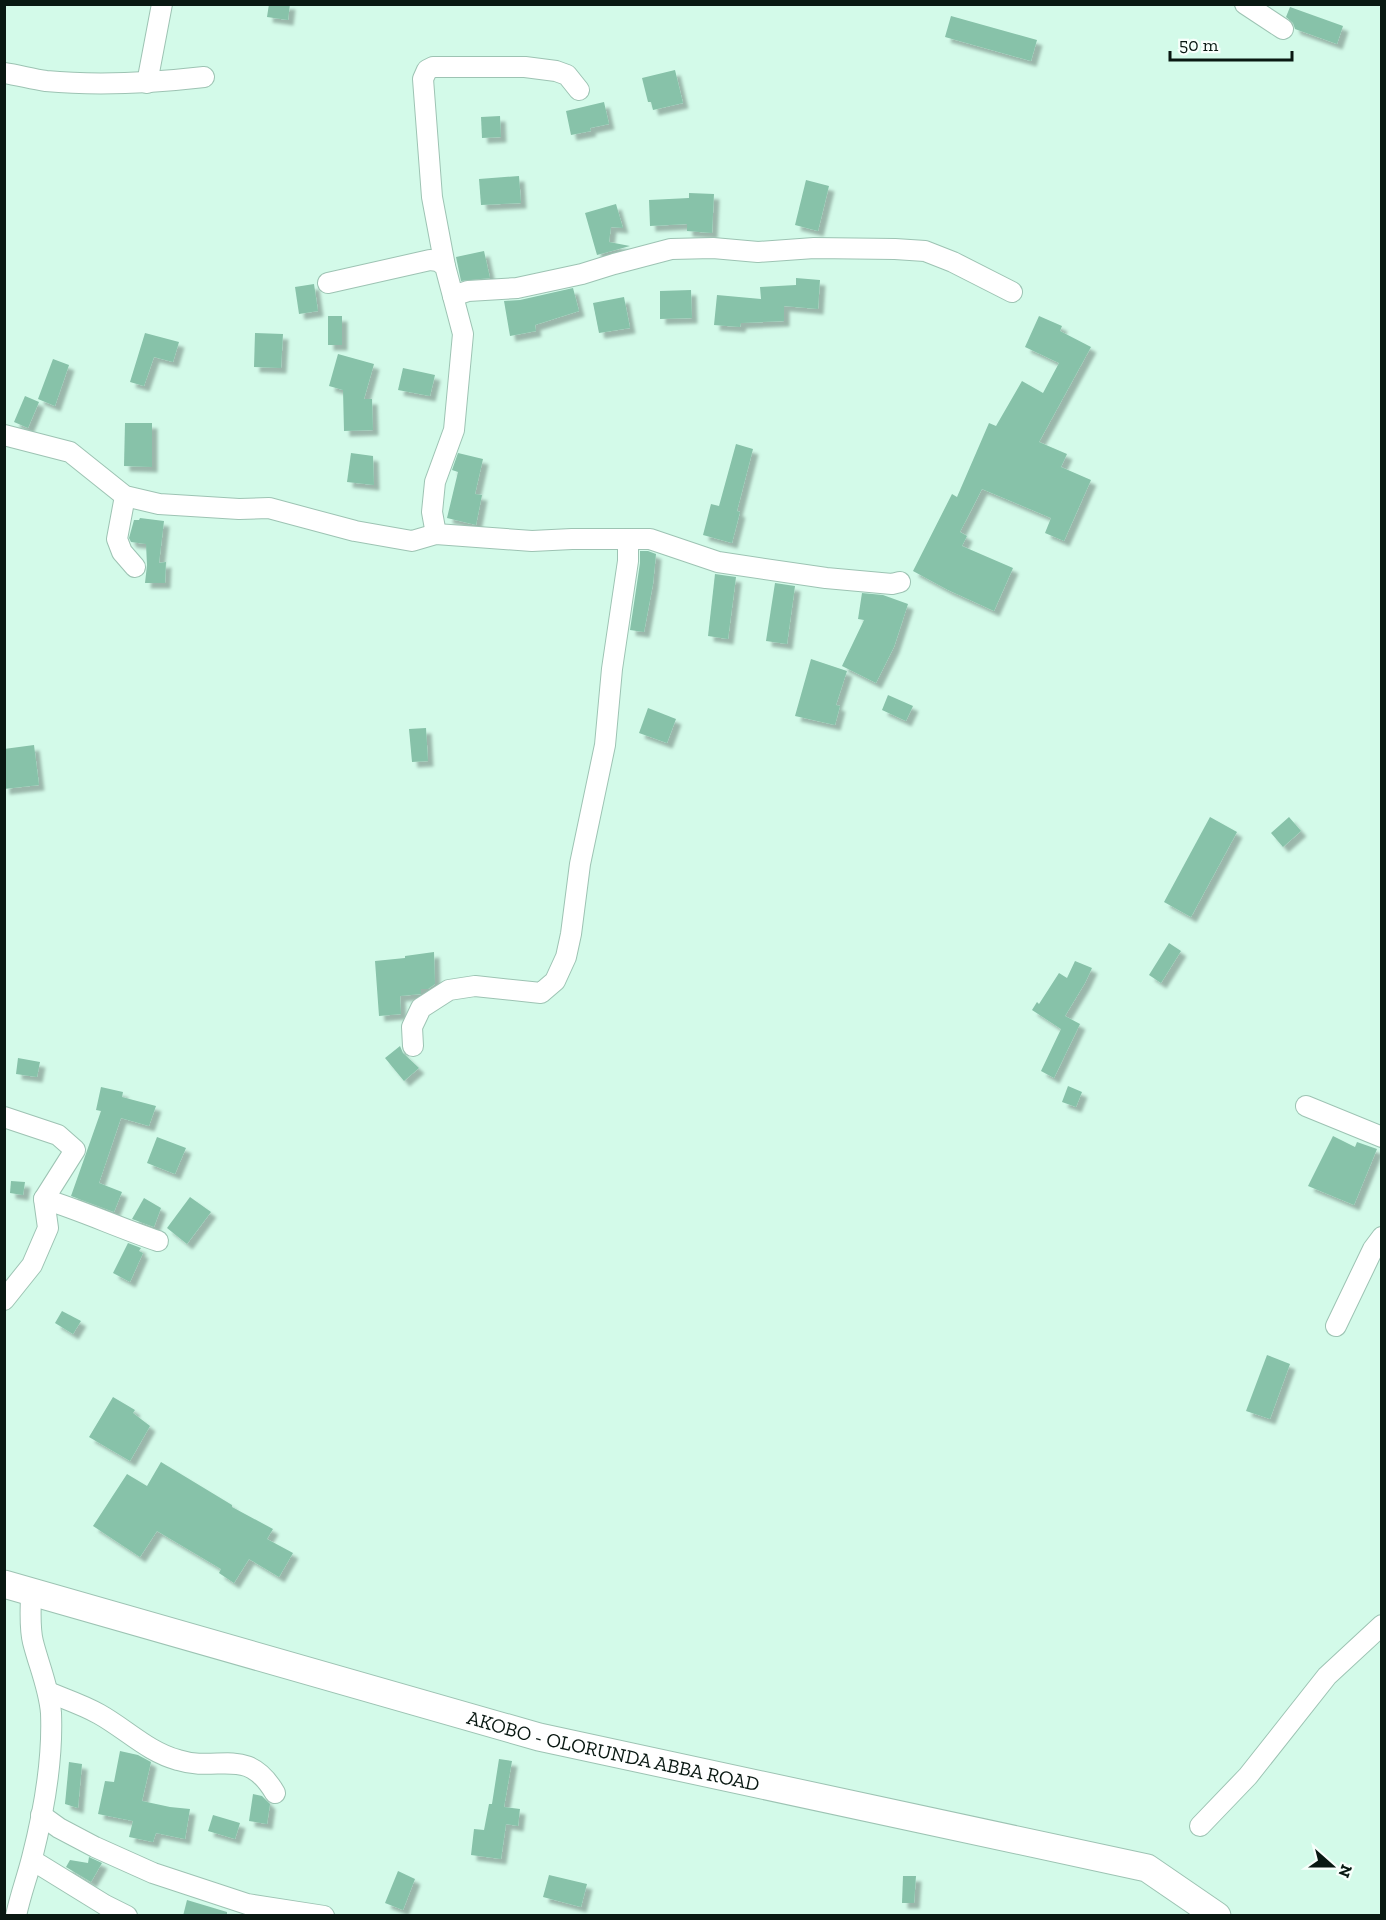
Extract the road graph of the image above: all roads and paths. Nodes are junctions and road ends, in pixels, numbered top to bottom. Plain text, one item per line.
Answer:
1 (162, 4) edge
2 (1245, 4) edge
3 (1283, 29) dead end
4 (4, 73) edge
5 (204, 76) dead end
6 (147, 83) junction
7 (579, 90) dead end
8 (445, 266) junction
9 (328, 283) dead end
10 (1012, 292) dead end
11 (453, 296) junction
12 (4, 435) edge
13 (125, 496) junction
14 (436, 534) junction
15 (628, 539) junction
16 (135, 567) dead end
17 (900, 582) dead end
18 (413, 1046) dead end
19 (1306, 1106) dead end
20 (4, 1116) edge
21 (1382, 1137) edge
22 (44, 1199) junction
23 (1382, 1238) edge
24 (158, 1241) dead end
25 (4, 1300) edge
26 (1336, 1326) dead end
27 (4, 1584) edge
28 (31, 1592) junction
29 (1382, 1625) edge
30 (48, 1692) junction
31 (275, 1793) dead end
32 (41, 1815) junction
33 (1200, 1826) dead end
34 (32, 1860) junction
35 (16, 1916) edge
36 (127, 1916) edge
37 (324, 1916) edge
38 (1217, 1916) edge

1 - 6 street
2 - 3 street
4 - 6 street
5 - 6 street
7 - 8 street
8 - 9 street
8 - 11 street
10 - 11 street
11 - 14 street
12 - 13 street
13 - 14 street
13 - 16 street
14 - 15 street
15 - 17 street
15 - 18 street
19 - 21 street
20 - 22 street
22 - 24 street
22 - 25 street
23 - 26 street
27 - 28 main road, AKOBO - OLORUNDA ABBA ROAD
28 - 30 street
28 - 38 main road, AKOBO - OLORUNDA ABBA ROAD
29 - 33 street
30 - 31 street
30 - 32 street
32 - 34 street
32 - 37 street
34 - 35 street
34 - 36 street

